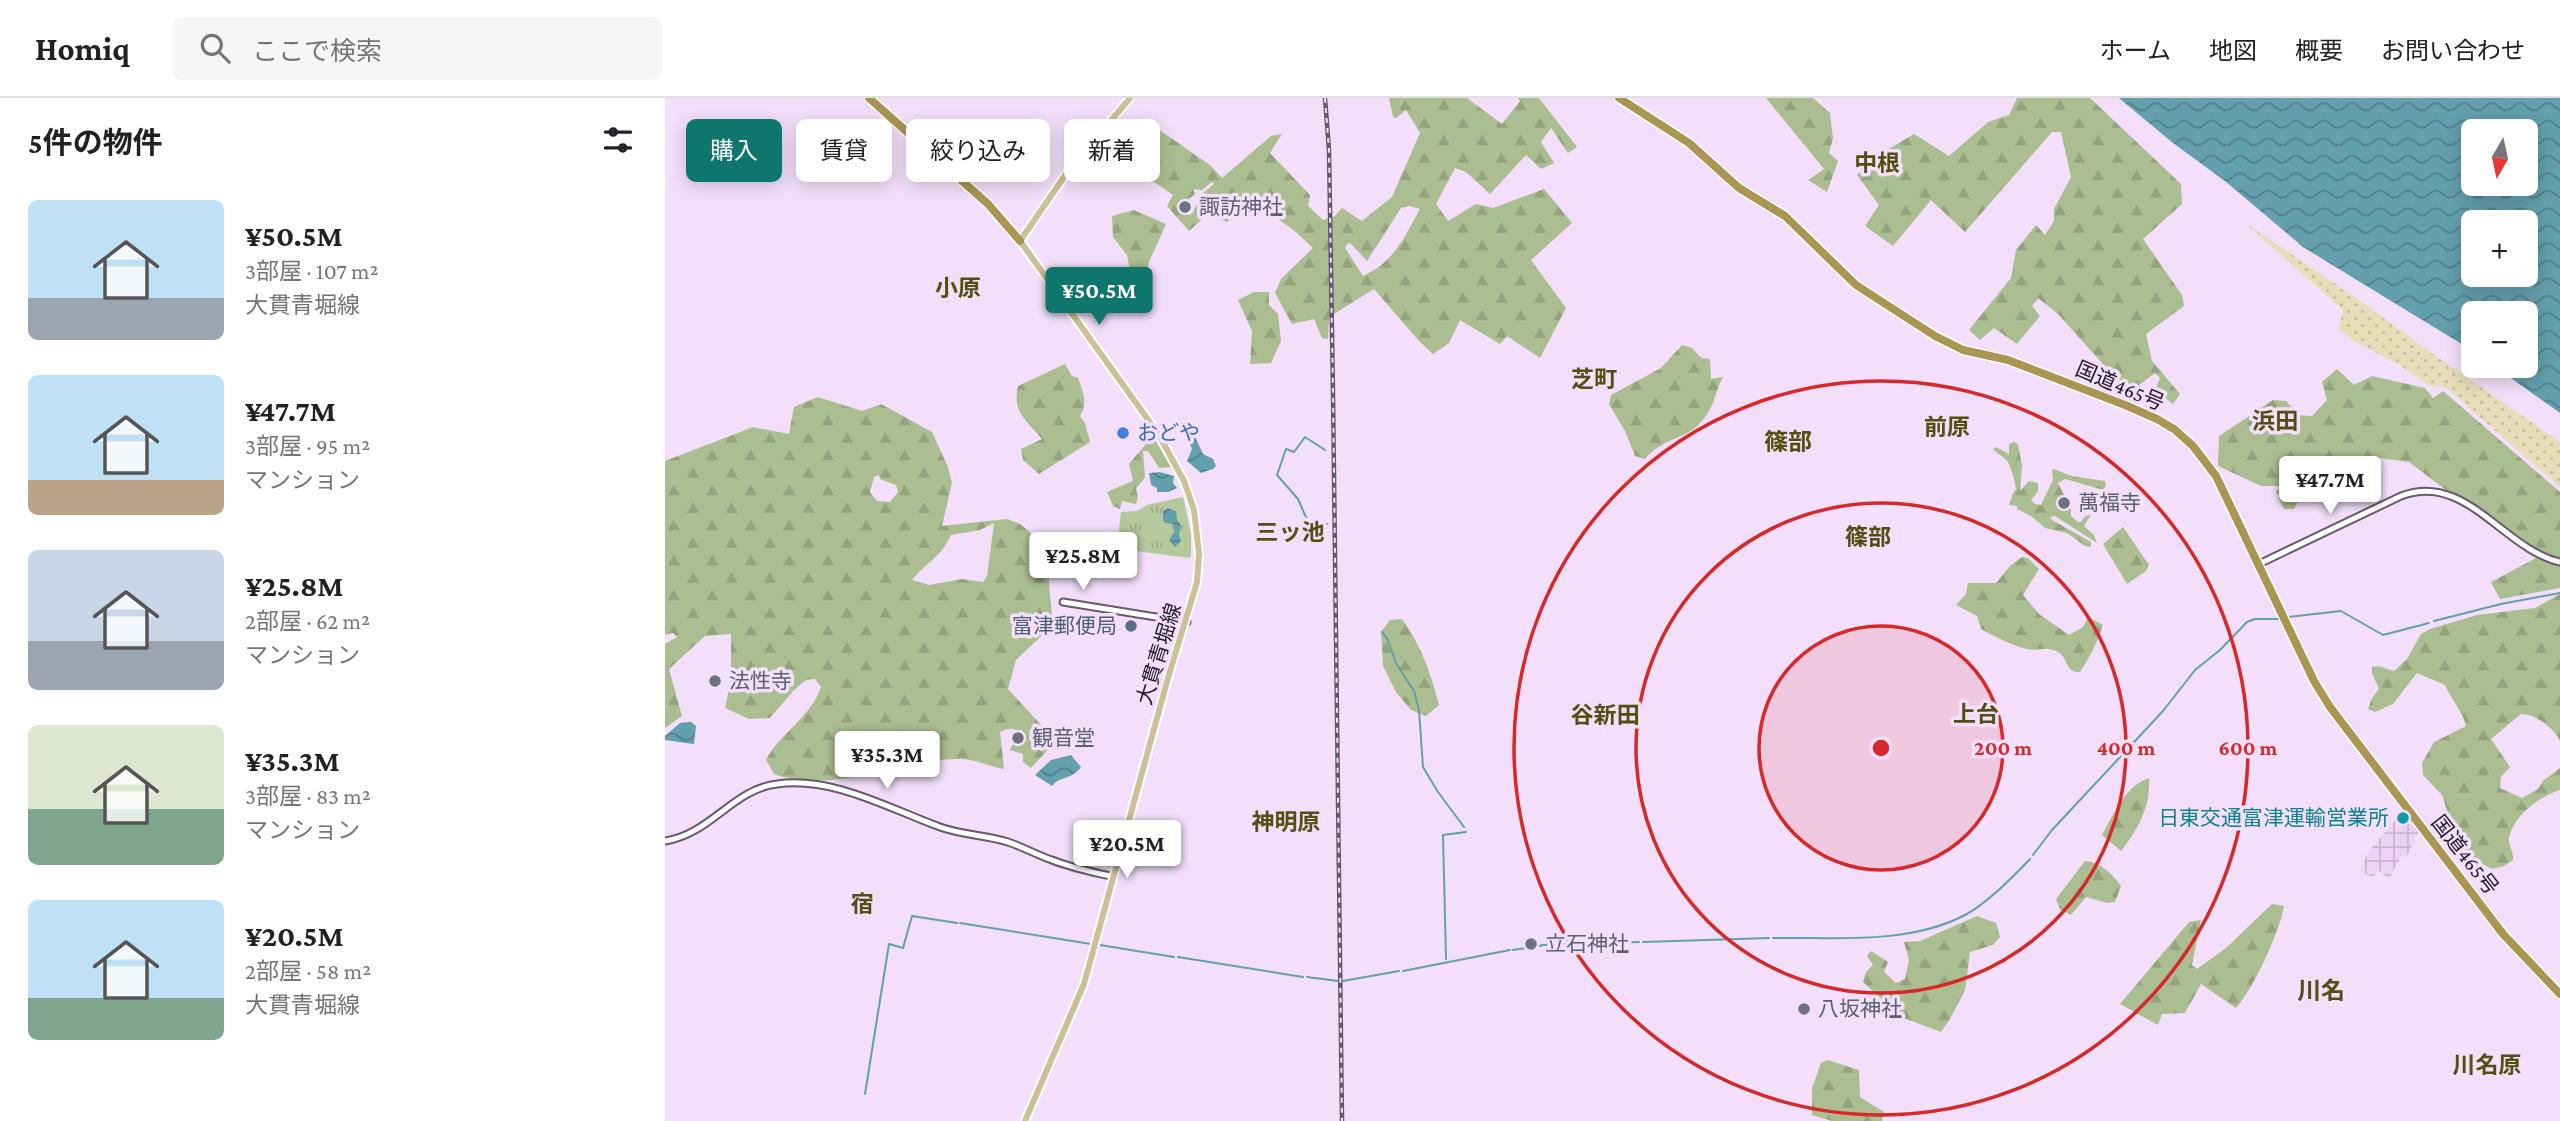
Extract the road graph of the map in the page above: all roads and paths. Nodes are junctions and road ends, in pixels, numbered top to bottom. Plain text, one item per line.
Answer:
1 (869, 98) edge
2 (1129, 98) edge
3 (1619, 98) edge
4 (1020, 240) junction
5 (2560, 562) edge
6 (2259, 564) junction
7 (1063, 602) dead end
8 (1187, 622) junction
9 (665, 841) edge
10 (1114, 877) junction
11 (2560, 994) edge
12 (1025, 1121) edge

1 - 4 highway
2 - 4 main road
3 - 6 highway, 国道465号
4 - 8 main road, 大貫青堀線
5 - 6 street
6 - 11 highway, 国道465号
7 - 8 street
8 - 10 main road, 大貫青堀線
9 - 10 street
10 - 12 main road, 大貫青堀線

